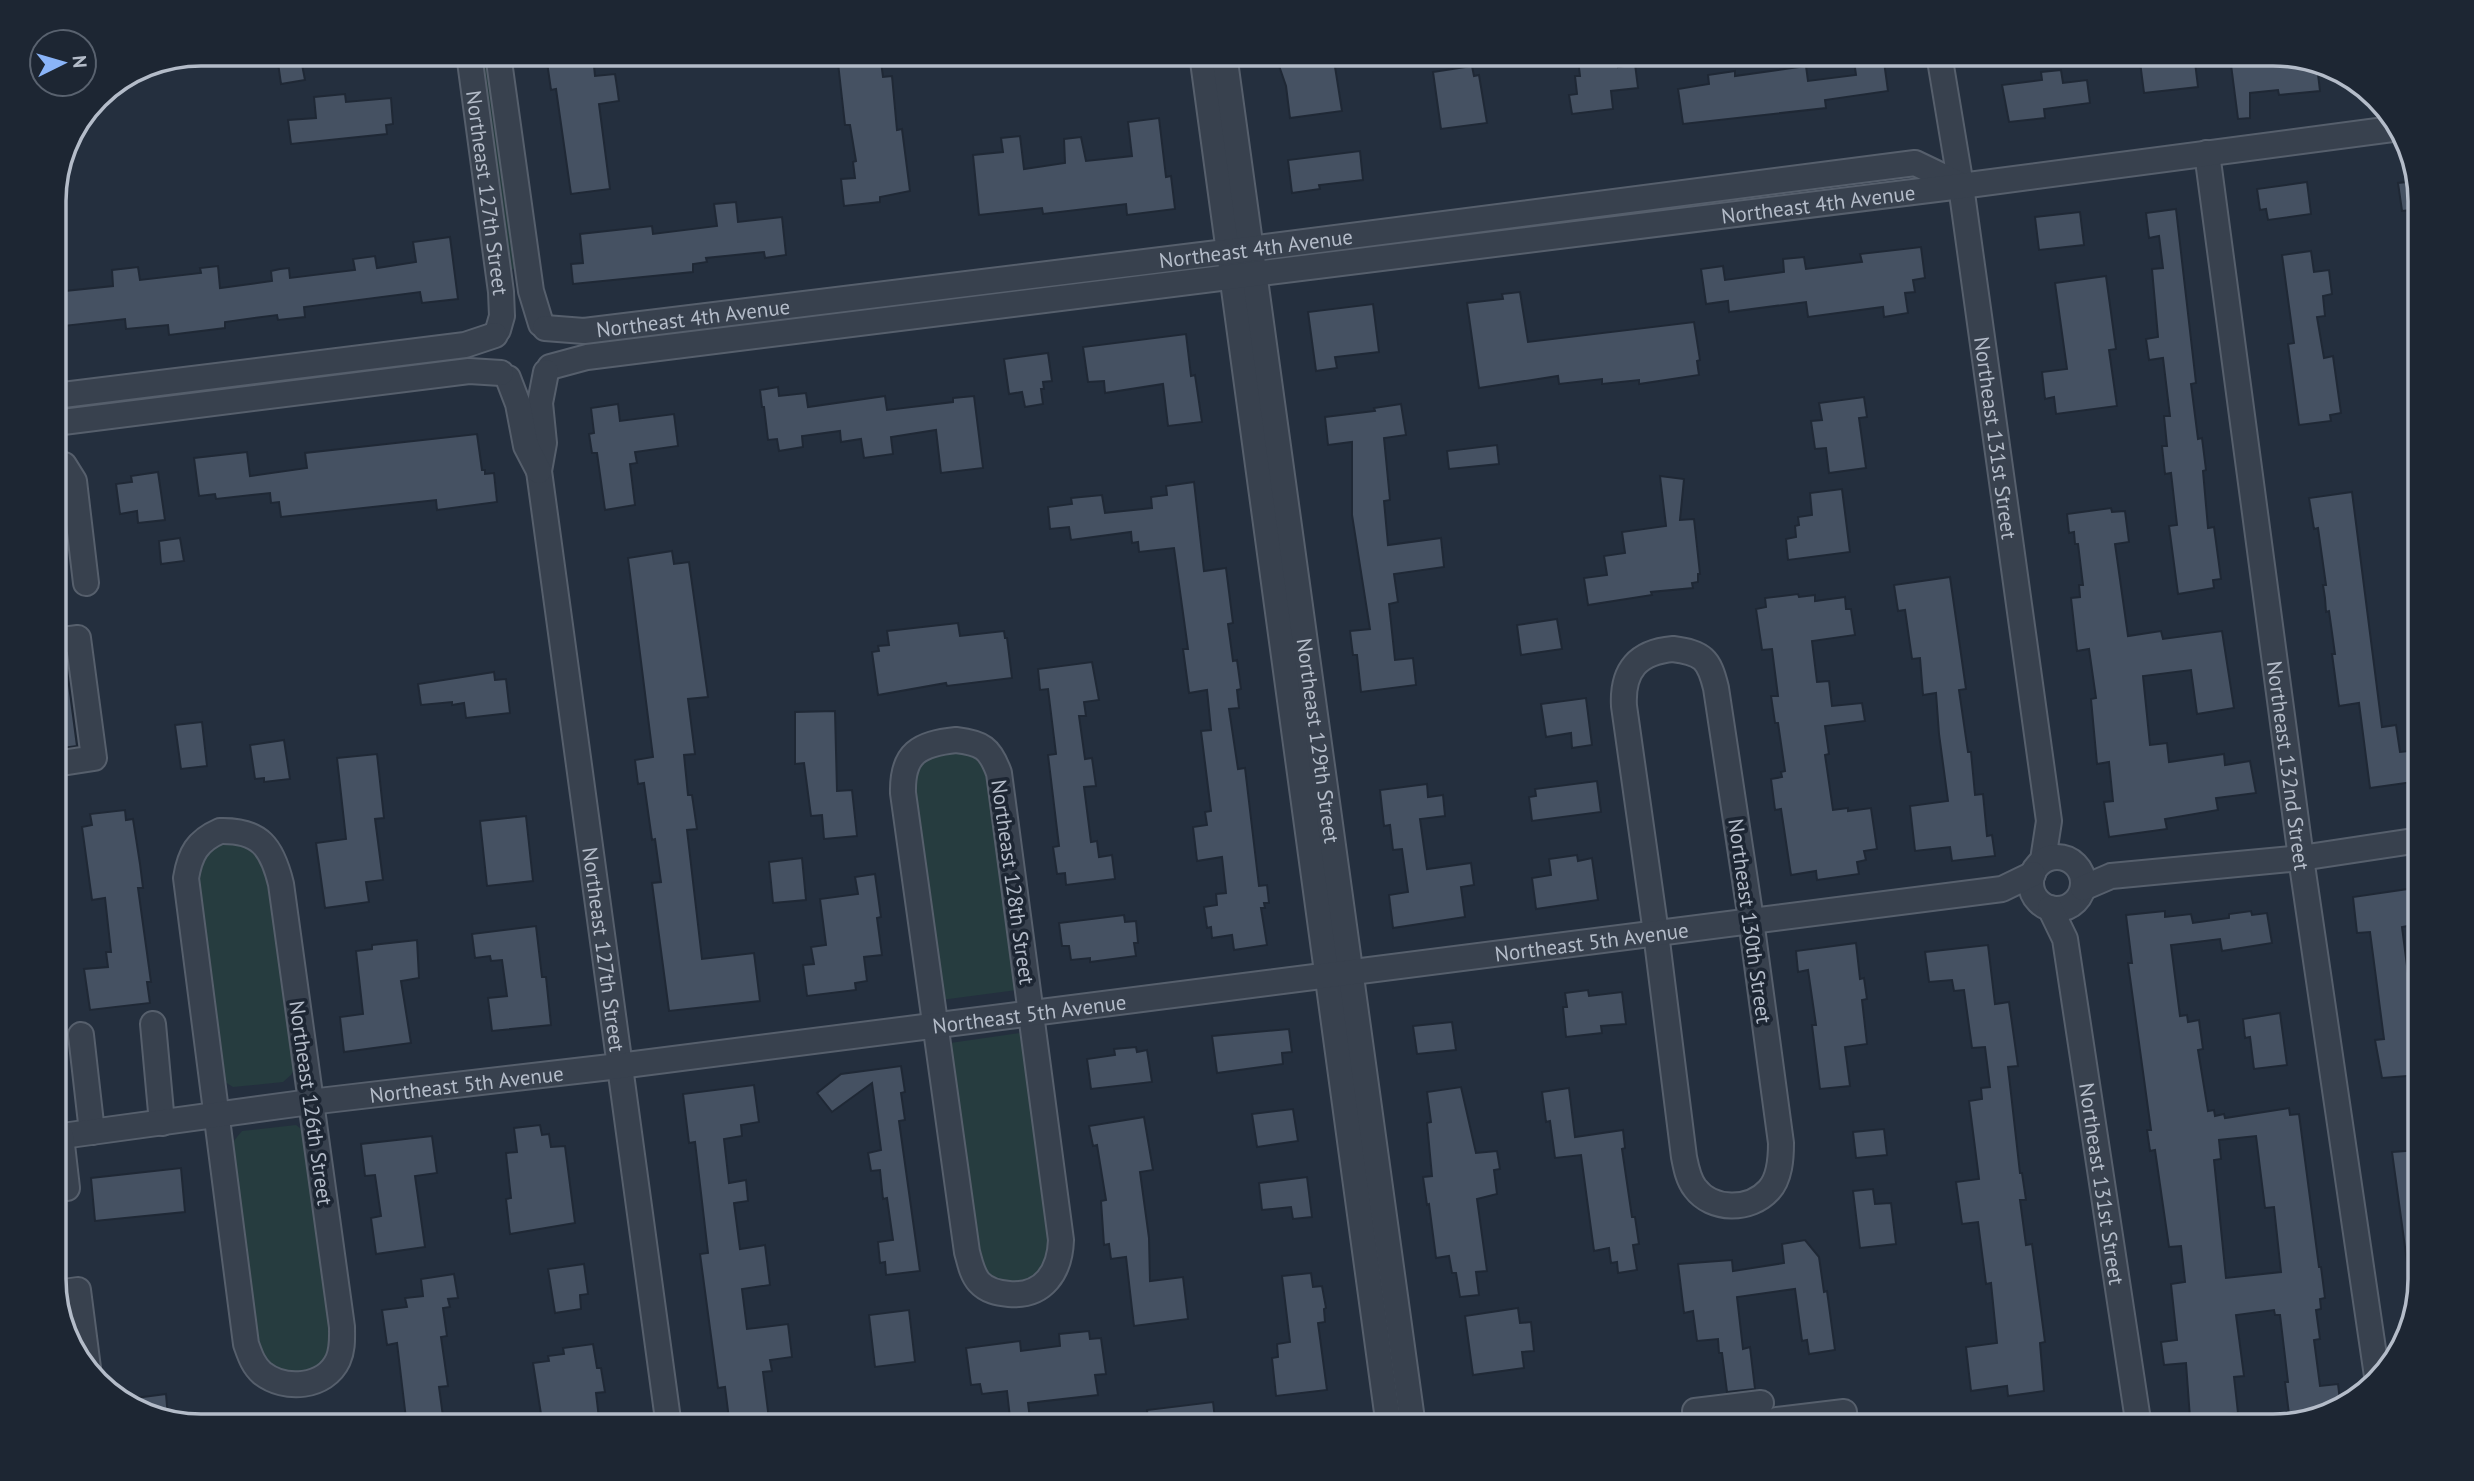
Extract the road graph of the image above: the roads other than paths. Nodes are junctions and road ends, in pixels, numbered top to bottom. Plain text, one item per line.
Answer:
1 (471, 66) edge
2 (500, 66) edge
3 (1204, 66) edge
4 (1225, 66) edge
5 (1941, 66) edge
6 (2386, 130) edge
7 (2207, 153) junction
8 (1961, 186) junction
9 (1240, 251) junction
10 (1243, 275) junction
11 (543, 326) junction
12 (497, 332) junction
13 (548, 370) junction
14 (504, 376) junction
15 (166, 382) junction
16 (67, 394) edge
17 (169, 409) junction
18 (67, 422) edge
19 (539, 471) junction
20 (67, 474) edge
21 (86, 583) dead end
22 (67, 639) edge
23 (67, 762) edge
24 (2049, 821) junction
25 (2408, 842) edge
26 (2301, 858) junction
27 (2076, 879) junction
28 (2041, 885) junction
29 (1751, 920) junction
30 (1656, 933) junction
31 (2065, 939) junction
32 (1339, 972) junction
33 (1031, 1012) junction
34 (153, 1024) dead end
35 (936, 1024) junction
36 (81, 1035) dead end
37 (619, 1066) junction
38 (310, 1102) junction
39 (217, 1114) junction
40 (162, 1123) junction
41 (92, 1132) junction
42 (67, 1135) edge
43 (67, 1291) edge
44 (86, 1349) edge
45 (2376, 1367) edge
46 (1761, 1403) dead end
47 (667, 1414) edge
48 (1389, 1414) edge
49 (1411, 1414) edge
50 (1695, 1414) edge
51 (1827, 1414) edge
52 (1844, 1414) edge
53 (2137, 1414) edge

1 - 12 street, Northeast 127th Street
2 - 11 street, Northeast 127th Street
3 - 9 street, Northeast 129th Street
4 - 9 street, Northeast 129th Street
5 - 8 street, Northeast 131st Street
6 - 7 street, Northeast 4th Avenue
7 - 8 street, Northeast 4th Avenue
7 - 26 street, Northeast 132nd Street
8 - 9 street, Northeast 4th Avenue
8 - 10 street, Northeast 4th Avenue
8 - 24 street, Northeast 131st Street
9 - 10 street, Northeast 129th Street
9 - 11 street, Northeast 4th Avenue
10 - 13 street, Northeast 4th Avenue
10 - 32 street, Northeast 129th Street
11 - 12 street
11 - 13 street
12 - 14 street
12 - 15 street
13 - 14 street
13 - 19 street, Northeast 127th Street
14 - 17 street
14 - 19 street, Northeast 127th Street
15 - 16 street
15 - 17 street
17 - 18 street
19 - 37 street, Northeast 127th Street
20 - 21 street
22 - 23 street
24 - 27 street, Northeast 131st Street
24 - 28 street, Northeast 131st Street
25 - 26 street
26 - 27 street
26 - 45 street, Northeast 132nd Street
27 - 28 street
27 - 28 street
27 - 31 street, Northeast 131st Street
28 - 29 street, Northeast 5th Avenue
28 - 31 street, Northeast 131st Street
29 - 30 street, Northeast 5th Avenue
29 - 30 street, Northeast 130th Street
29 - 30 street, Northeast 130th Street
30 - 32 street, Northeast 5th Avenue
31 - 53 street, Northeast 131st Street
32 - 33 street, Northeast 5th Avenue
32 - 48 street, Northeast 129th Street
32 - 49 street, Northeast 129th Street
33 - 35 street, Northeast 5th Avenue
33 - 35 street, Northeast 128th Street
33 - 35 street, Northeast 128th Street
34 - 40 street
35 - 37 street, Northeast 5th Avenue
36 - 41 street
37 - 38 street, Northeast 5th Avenue
37 - 47 street, Northeast 127th Street
38 - 39 street, Northeast 5th Avenue
38 - 39 street, Northeast 126th Street
38 - 39 street, Northeast 126th Street
39 - 40 street, Northeast 5th Avenue
40 - 41 street, Northeast 5th Avenue
41 - 42 street, Northeast 5th Avenue
43 - 44 street
46 - 50 street
51 - 52 street

